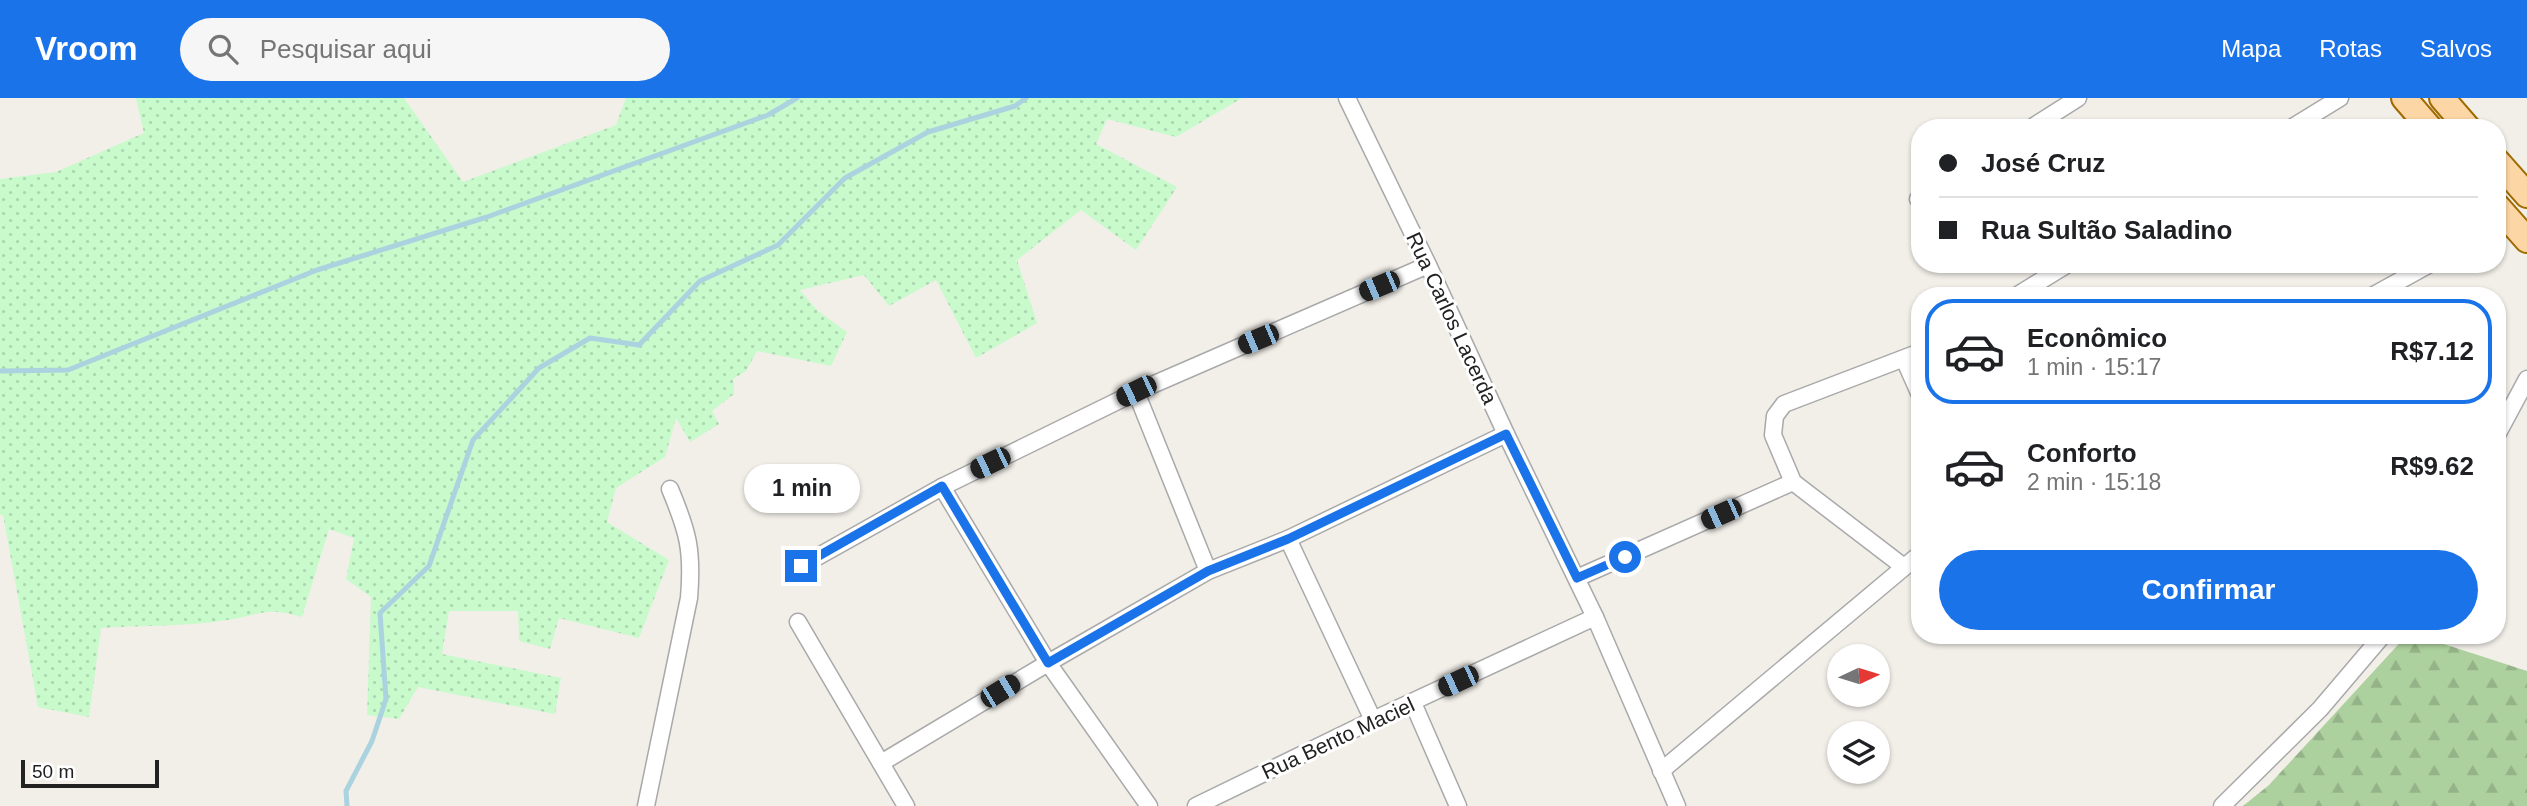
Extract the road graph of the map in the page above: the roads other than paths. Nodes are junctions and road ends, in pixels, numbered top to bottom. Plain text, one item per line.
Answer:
1 (1347, 98) edge
2 (2078, 98) edge
3 (2340, 98) edge
4 (2404, 98) edge
5 (2448, 100) edge
6 (2045, 119) edge
7 (2306, 119) edge
8 (2422, 119) edge
9 (2462, 119) edge
10 (2506, 171) edge
11 (2527, 195) edge
12 (2506, 222) edge
13 (2527, 240) edge
14 (1428, 265) junction
15 (2053, 273) edge
16 (2414, 273) edge
17 (2031, 287) edge
18 (2388, 287) edge
19 (1911, 356) edge
20 (2527, 379) edge
21 (1136, 391) junction
22 (2506, 418) edge
23 (1506, 434) junction
24 (1793, 482) junction
25 (942, 486) junction
26 (670, 489) dead end
27 (1288, 539) junction
28 (1911, 561) edge
29 (801, 566) dead end
30 (1904, 567) junction
31 (1208, 571) junction
32 (1577, 578) junction
33 (1595, 617) junction
34 (798, 622) dead end
35 (2372, 644) edge
36 (1048, 663) junction
37 (1413, 703) junction
38 (1373, 720) junction
39 (881, 763) junction
40 (1661, 771) junction
41 (646, 806) edge
42 (906, 806) edge
43 (1149, 806) edge
44 (1196, 806) edge
45 (1458, 806) edge
46 (1677, 806) edge
47 (2222, 806) edge

1 - 14 street, Rua Carlos Lacerda
2 - 6 street
3 - 7 street
4 - 8 main road
5 - 9 main road
10 - 11 main road
12 - 13 main road
14 - 21 street
14 - 23 street, Rua Carlos Lacerda
15 - 17 street
16 - 18 street
19 - 24 street
20 - 22 street
21 - 25 street
21 - 31 street
23 - 27 street
23 - 32 street, Rua Carlos Lacerda
24 - 30 street
24 - 32 street
25 - 29 street
25 - 36 street
26 - 41 street
27 - 31 street
27 - 38 street
28 - 30 street
30 - 40 street
31 - 36 street
32 - 33 street, Rua Carlos Lacerda
33 - 37 street, Rua Bento Maciel
33 - 40 street, Rua Carlos Lacerda
34 - 39 street
35 - 47 street
36 - 39 street
36 - 43 street
37 - 38 street, Rua Bento Maciel
37 - 45 street
38 - 44 street, Rua Bento Maciel
39 - 42 street
40 - 46 street, Rua Carlos Lacerda

